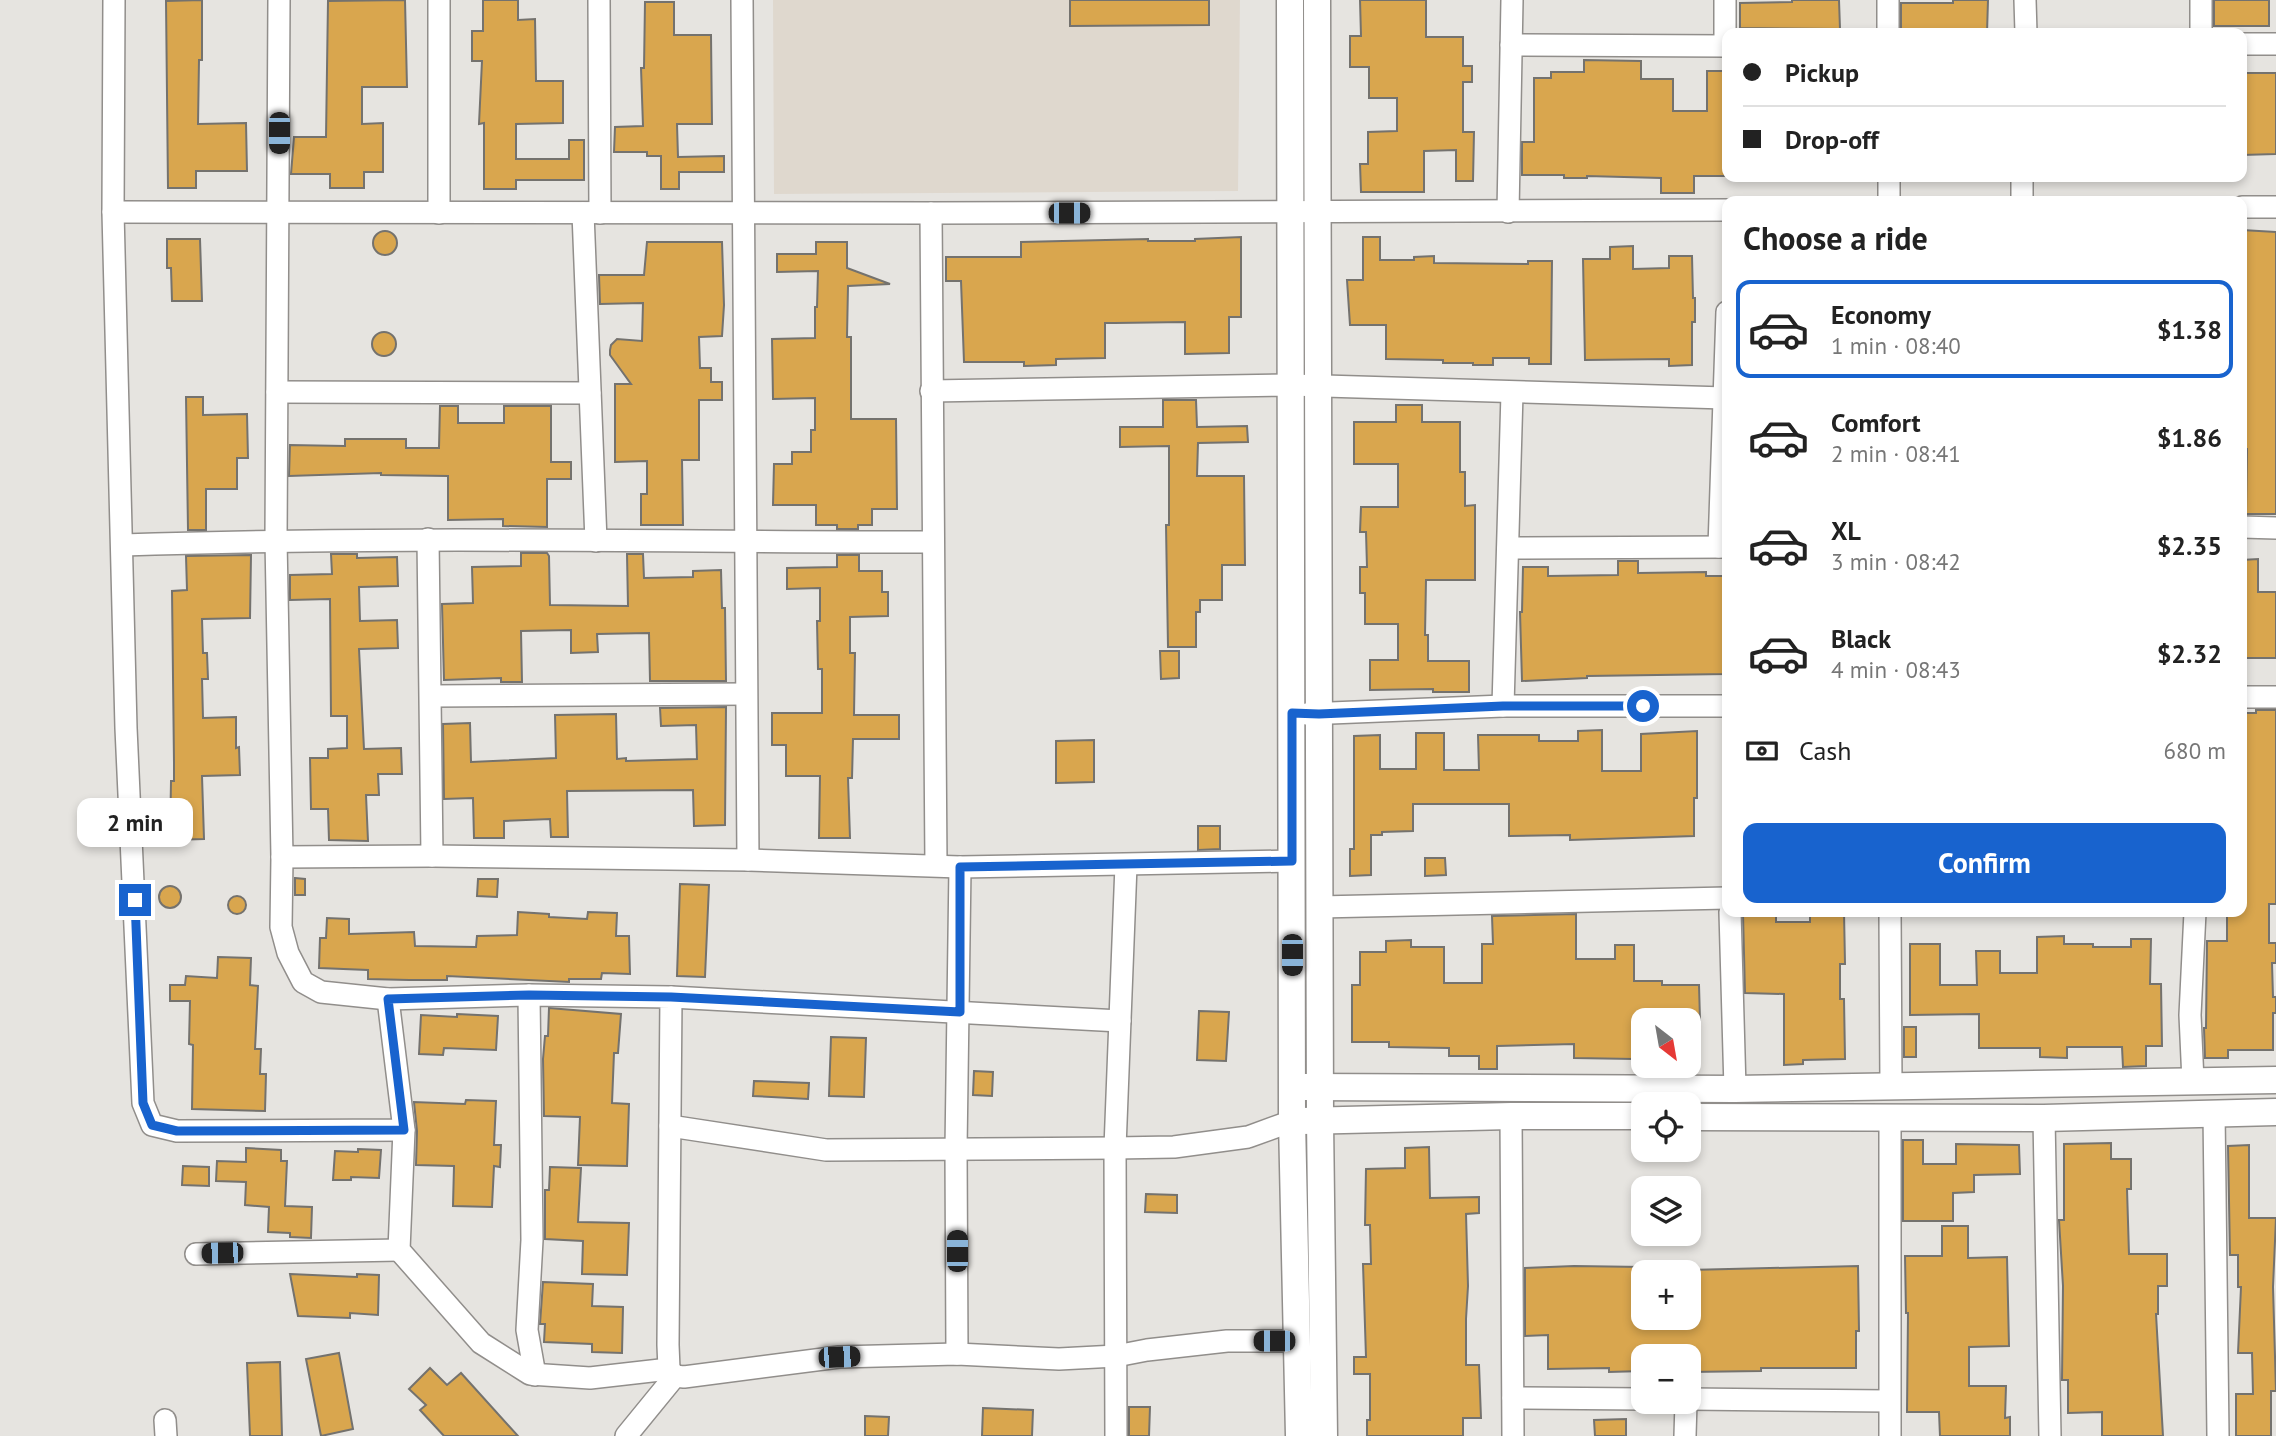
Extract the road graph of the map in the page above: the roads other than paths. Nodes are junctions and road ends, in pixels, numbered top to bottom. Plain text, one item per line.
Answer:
1 (114, 0) edge
2 (279, 0) edge
3 (439, 0) edge
4 (599, 0) edge
5 (742, 0) edge
6 (1290, 0) edge
7 (1317, 0) edge
8 (1512, 0) edge
9 (1725, 0) edge
10 (1888, 0) edge
11 (2025, 0) edge
12 (2201, 0) edge
13 (1726, 28) edge
14 (1888, 28) edge
15 (2026, 28) edge
16 (2201, 28) edge
17 (2247, 44) edge
18 (2276, 44) edge
19 (1511, 45) junction
20 (1722, 46) edge
21 (2276, 206) edge
22 (2247, 207) edge
23 (1722, 210) edge
24 (113, 212) junction
25 (278, 212) junction
26 (743, 212) junction
27 (1290, 212) junction
28 (1318, 212) junction
29 (1508, 212) junction
30 (439, 213) junction
31 (592, 213) junction
32 (931, 213) junction
33 (1291, 386) junction
34 (1318, 386) junction
35 (931, 391) junction
36 (277, 392) junction
37 (590, 393) junction
38 (1511, 393) junction
39 (1722, 398) edge
40 (2247, 527) edge
41 (2276, 528) edge
42 (428, 539) junction
43 (276, 540) junction
44 (596, 541) junction
45 (745, 542) junction
46 (932, 542) junction
47 (122, 545) junction
48 (1722, 547) edge
49 (1508, 548) junction
50 (746, 694) junction
51 (432, 696) junction
52 (2247, 696) edge
53 (2276, 697) edge
54 (1503, 706) junction
55 (1722, 706) edge
56 (1292, 713) junction
57 (1319, 714) junction
58 (432, 856) junction
59 (282, 857) junction
60 (748, 860) junction
61 (1292, 861) junction
62 (936, 865) junction
63 (1126, 865) junction
64 (960, 867) junction
65 (1722, 898) edge
66 (1320, 907) junction
67 (1730, 917) edge
68 (1890, 917) edge
69 (2195, 917) edge
70 (529, 995) junction
71 (671, 997) junction
72 (388, 999) junction
73 (960, 1012) junction
74 (1120, 1021) junction
75 (2276, 1080) edge
76 (2193, 1082) junction
77 (1293, 1087) junction
78 (1320, 1087) junction
79 (1891, 1087) junction
80 (1735, 1089) junction
81 (2214, 1112) junction
82 (2276, 1112) edge
83 (1511, 1116) junction
84 (1631, 1116) edge
85 (1701, 1116) edge
86 (1890, 1117) junction
87 (2044, 1118) junction
88 (1320, 1121) junction
89 (1292, 1122) junction
90 (670, 1126) junction
91 (404, 1130) junction
92 (956, 1149) junction
93 (1115, 1149) junction
94 (399, 1250) junction
95 (196, 1254) dead end
96 (1298, 1341) junction
97 (957, 1353) junction
98 (1116, 1356) junction
99 (672, 1373) junction
100 (535, 1375) junction
101 (1513, 1398) junction
102 (1631, 1399) edge
103 (1701, 1401) edge
104 (1889, 1401) junction
105 (1686, 1414) edge
106 (626, 1436) edge
107 (1115, 1436) edge
108 (1299, 1436) edge
109 (1324, 1436) edge
110 (1513, 1436) edge
111 (1685, 1436) edge
112 (1891, 1436) edge
113 (2049, 1436) edge
114 (2218, 1436) edge

1 - 24 street
2 - 25 street
3 - 30 street
4 - 31 street
5 - 26 street
6 - 27 street
7 - 28 street
8 - 19 street
9 - 13 street
10 - 14 street
11 - 15 street
12 - 16 street
17 - 18 street
19 - 20 street
19 - 29 street
21 - 22 street
23 - 29 street
24 - 25 street
24 - 47 street
25 - 30 street
25 - 36 street
26 - 31 street
26 - 32 street
26 - 45 street
27 - 28 street
27 - 32 street
27 - 33 street
28 - 29 street
28 - 34 street
30 - 31 street
31 - 37 street
32 - 35 street
33 - 34 street
33 - 35 street
33 - 56 street
34 - 38 street
34 - 57 street
35 - 46 street
36 - 37 street
36 - 43 street
37 - 44 street
38 - 39 street
38 - 49 street
40 - 41 street
42 - 43 street
42 - 44 street
42 - 51 street
43 - 47 street
43 - 59 street
44 - 45 street
45 - 46 street
45 - 50 street
46 - 62 street
47 - 91 street
48 - 49 street
49 - 54 street
50 - 51 street
50 - 60 street
51 - 58 street
52 - 53 street
54 - 55 street
54 - 57 street
56 - 57 street
56 - 61 street
57 - 66 street
58 - 59 street
58 - 60 street
59 - 72 street
60 - 62 street
61 - 63 street
61 - 77 street
62 - 64 street
63 - 64 street
63 - 74 street
64 - 73 street
65 - 66 street
66 - 78 street
67 - 80 street
68 - 79 street
69 - 76 street
70 - 71 street
70 - 72 street
70 - 100 street
71 - 73 street
71 - 90 street
72 - 91 street
73 - 74 street
73 - 92 street
74 - 93 street
75 - 76 street
76 - 79 street
77 - 78 street
77 - 89 street
78 - 80 street
78 - 88 street
79 - 80 street
81 - 82 street
81 - 87 street
81 - 114 street
83 - 84 street
83 - 88 street
83 - 101 street
85 - 86 street
86 - 87 street
86 - 104 street
87 - 113 street
88 - 89 street
88 - 109 street
89 - 93 street
89 - 96 street
90 - 92 street
90 - 99 street
91 - 94 street
92 - 93 street
92 - 97 street
93 - 98 street
94 - 95 street
94 - 100 street
96 - 98 street
96 - 108 street
97 - 98 street
97 - 99 street
98 - 107 street
99 - 100 street
99 - 106 street
101 - 102 street
101 - 110 street
103 - 104 street
104 - 112 street
105 - 111 street

